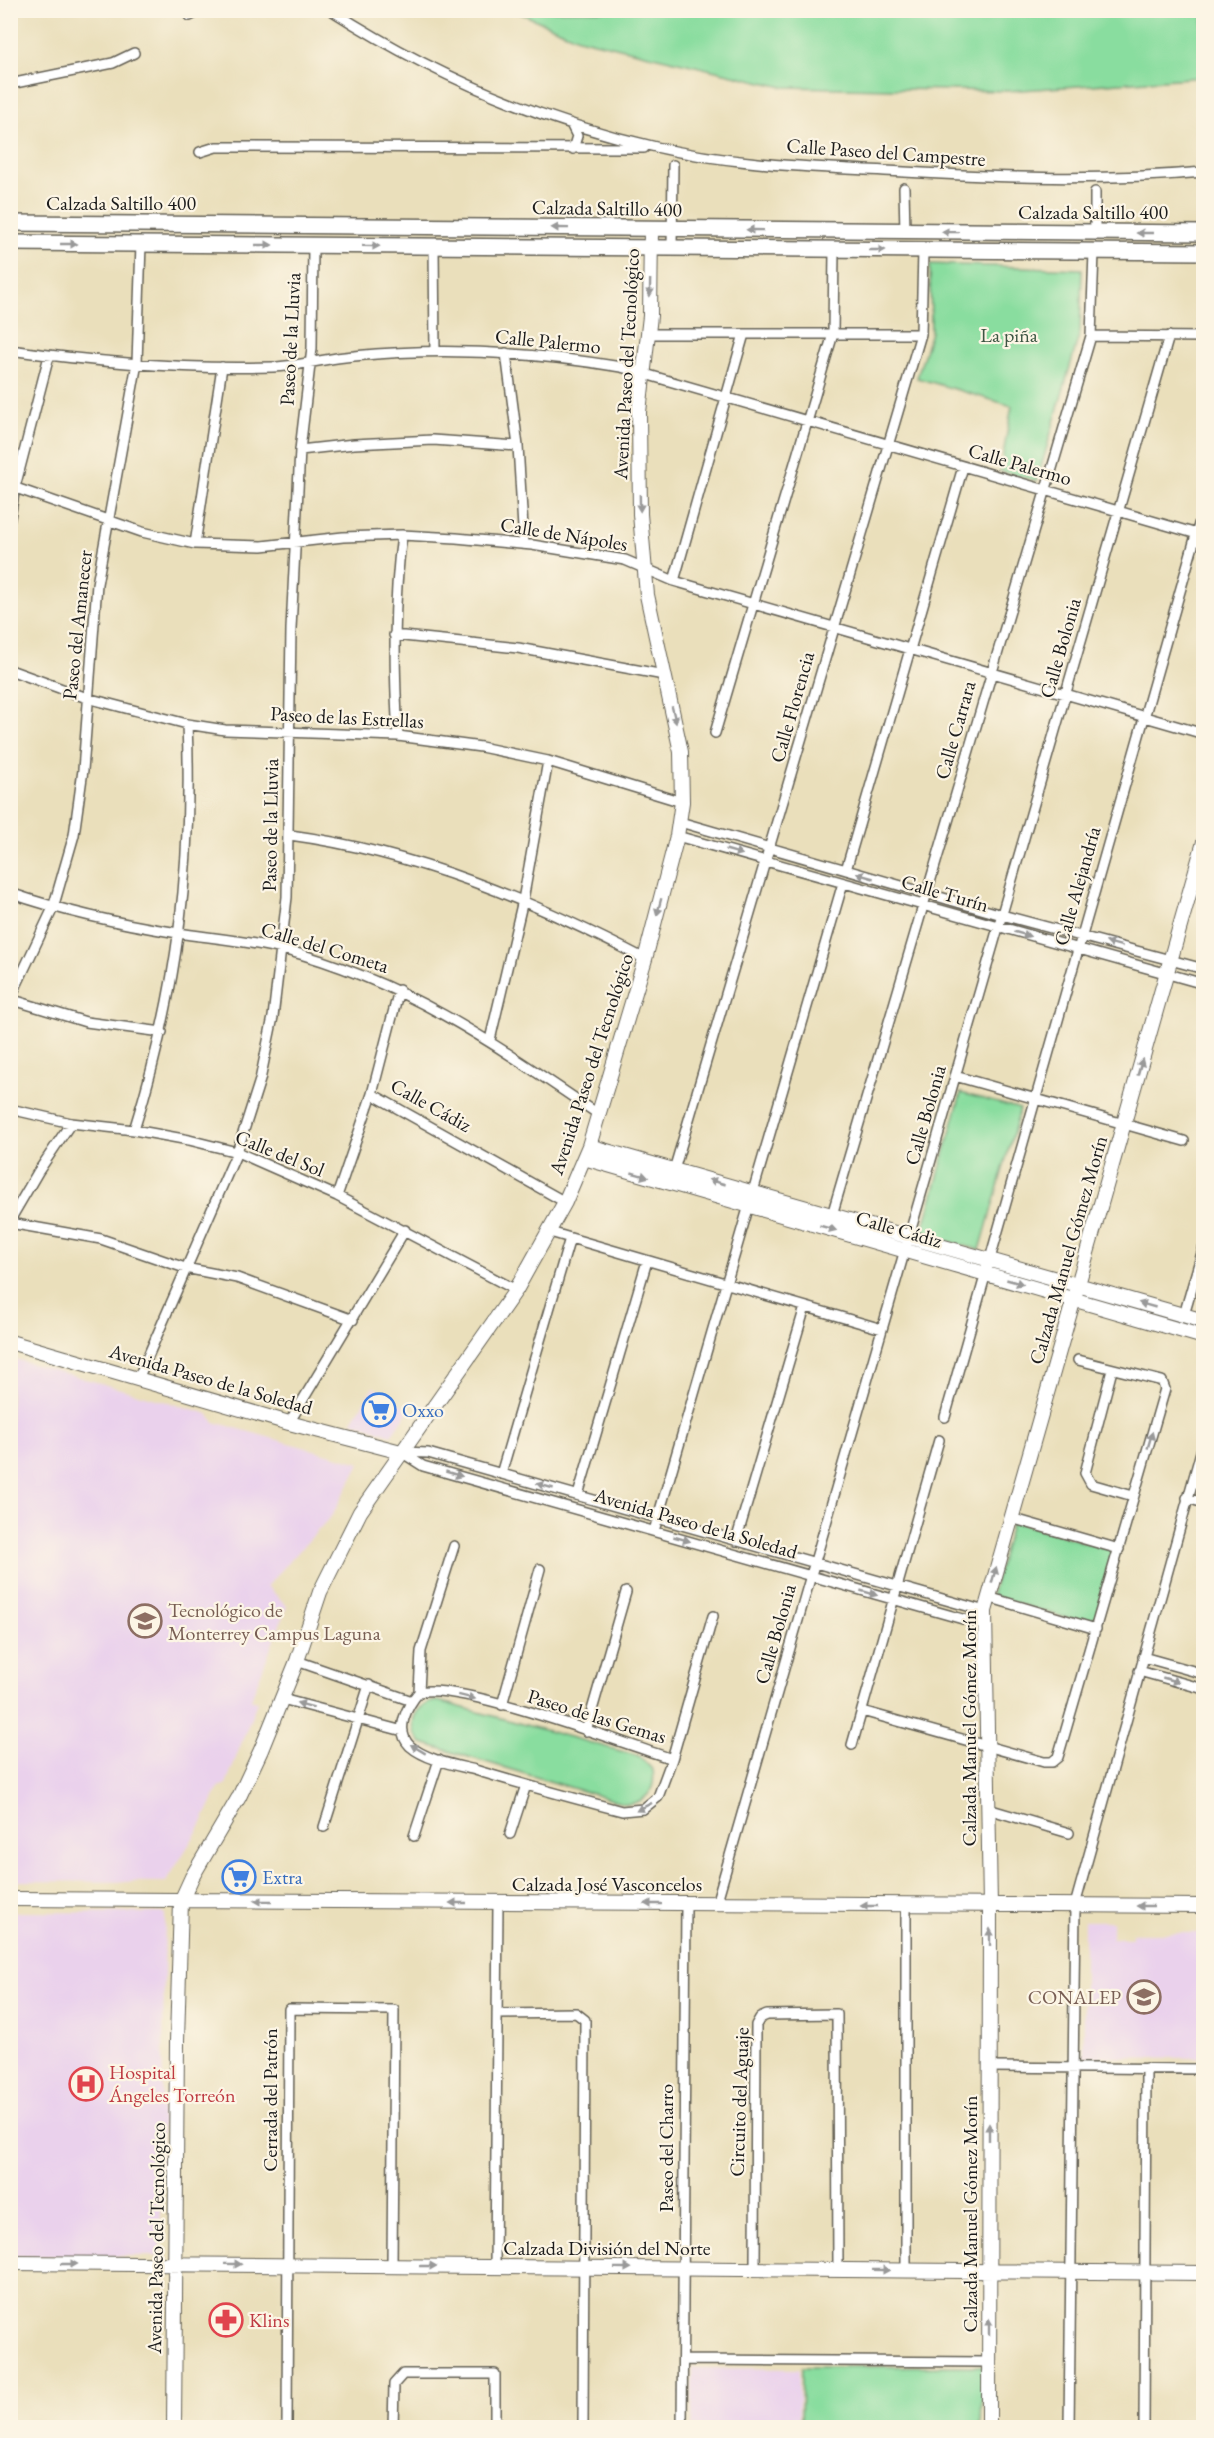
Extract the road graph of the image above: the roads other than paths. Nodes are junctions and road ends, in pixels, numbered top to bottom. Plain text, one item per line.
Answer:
1 (202, 10) edge
2 (331, 10) edge
3 (190, 16) dead end
4 (134, 53) dead end
5 (10, 84) edge
6 (571, 124) junction
7 (573, 148) junction
8 (657, 148) junction
9 (201, 152) dead end
10 (673, 165) dead end
11 (1203, 172) edge
12 (904, 188) dead end
13 (1095, 192) dead end
14 (10, 223) edge
15 (651, 229) junction
16 (672, 230) junction
17 (905, 231) junction
18 (1095, 233) junction
19 (1203, 233) edge
20 (10, 243) edge
21 (141, 244) junction
22 (313, 245) junction
23 (434, 247) junction
24 (651, 247) junction
25 (672, 248) junction
26 (834, 250) junction
27 (923, 250) junction
28 (1094, 252) junction
29 (1203, 252) edge
30 (648, 334) junction
31 (744, 334) junction
32 (833, 334) junction
33 (921, 334) junction
34 (1091, 336) junction
35 (1169, 336) junction
36 (1203, 337) edge
37 (10, 351) edge
38 (435, 351) junction
39 (506, 353) junction
40 (49, 356) junction
41 (310, 362) junction
42 (136, 363) junction
43 (222, 367) junction
44 (641, 375) junction
45 (726, 399) junction
46 (807, 422) junction
47 (888, 445) junction
48 (519, 446) junction
49 (300, 450) junction
50 (963, 467) junction
51 (13, 487) edge
52 (1044, 490) junction
53 (1203, 507) edge
54 (1118, 511) junction
55 (10, 518) edge
56 (108, 520) junction
57 (402, 535) junction
58 (1200, 535) edge
59 (295, 541) junction
60 (195, 544) junction
61 (524, 544) junction
62 (644, 568) junction
63 (674, 581) junction
64 (752, 603) junction
65 (834, 627) junction
66 (394, 635) junction
67 (910, 649) junction
68 (10, 670) edge
69 (991, 672) junction
70 (664, 675) junction
71 (1066, 694) junction
72 (87, 698) junction
73 (1145, 716) junction
74 (187, 724) junction
75 (289, 731) junction
76 (715, 733) dead end
77 (1203, 734) edge
78 (398, 736) junction
79 (548, 761) junction
80 (682, 802) junction
81 (680, 822) junction
82 (290, 835) junction
83 (677, 836) junction
84 (1203, 842) edge
85 (769, 848) junction
86 (765, 861) junction
87 (846, 870) junction
88 (843, 883) junction
89 (10, 893) edge
90 (926, 893) junction
91 (523, 900) junction
92 (922, 905) junction
93 (53, 908) junction
94 (1002, 915) junction
95 (998, 927) junction
96 (180, 933) junction
97 (1081, 936) junction
98 (281, 949) junction
99 (1077, 950) junction
100 (645, 959) junction
101 (1170, 960) junction
102 (1203, 969) edge
103 (1166, 974) junction
104 (1203, 984) edge
105 (399, 990) junction
106 (10, 999) edge
107 (162, 1032) junction
108 (490, 1040) junction
109 (955, 1076) junction
110 (372, 1094) junction
111 (1035, 1098) junction
112 (10, 1109) edge
113 (598, 1114) junction
114 (71, 1124) junction
115 (1125, 1124) junction
116 (135, 1130) junction
117 (1184, 1141) dead end
118 (237, 1152) junction
119 (586, 1152) junction
120 (674, 1170) junction
121 (337, 1196) junction
122 (751, 1199) junction
123 (565, 1202) junction
124 (832, 1215) junction
125 (10, 1222) edge
126 (405, 1230) junction
127 (550, 1232) junction
128 (570, 1238) junction
129 (907, 1244) junction
130 (1203, 1246) edge
131 (648, 1261) junction
132 (987, 1267) junction
133 (185, 1268) junction
134 (726, 1284) junction
135 (516, 1290) junction
136 (1076, 1292) junction
137 (805, 1307) junction
138 (1184, 1315) junction
139 (353, 1320) junction
140 (1203, 1321) edge
141 (882, 1329) junction
142 (1203, 1336) edge
143 (10, 1342) edge
144 (1078, 1360) dead end
145 (1112, 1370) junction
146 (138, 1379) junction
147 (945, 1417) dead end
148 (289, 1423) junction
149 (939, 1440) dead end
150 (1203, 1441) edge
151 (400, 1452) junction
152 (501, 1474) junction
153 (578, 1496) junction
154 (1133, 1496) junction
155 (1187, 1498) junction
156 (1203, 1503) edge
157 (658, 1518) junction
158 (1011, 1518) junction
159 (654, 1531) junction
160 (736, 1541) junction
161 (454, 1546) dead end
162 (1119, 1549) junction
163 (815, 1563) junction
164 (540, 1569) dead end
165 (811, 1576) junction
166 (897, 1586) junction
167 (626, 1592) dead end
168 (894, 1599) junction
169 (986, 1611) junction
170 (713, 1616) dead end
171 (1096, 1629) junction
172 (1143, 1657) junction
173 (297, 1660) junction
174 (1139, 1671) junction
175 (1203, 1674) edge
176 (369, 1685) junction
177 (1203, 1689) edge
178 (419, 1692) junction
179 (282, 1699) junction
180 (412, 1701) junction
181 (502, 1705) junction
182 (862, 1711) junction
183 (358, 1719) junction
184 (403, 1731) junction
185 (586, 1731) junction
186 (986, 1744) junction
187 (852, 1745) dead end
188 (672, 1759) junction
189 (439, 1760) junction
190 (526, 1785) junction
191 (988, 1809) junction
192 (324, 1827) dead end
193 (1069, 1833) dead end
194 (510, 1834) dead end
195 (414, 1836) dead end
196 (10, 1899) edge
197 (181, 1901) junction
198 (498, 1903) junction
199 (686, 1904) junction
200 (716, 1904) junction
201 (1075, 1905) junction
202 (906, 1906) junction
203 (990, 1906) junction
204 (1203, 1906) edge
205 (497, 2014) junction
206 (989, 2067) junction
207 (1074, 2068) junction
208 (1146, 2068) junction
209 (1203, 2069) edge
210 (10, 2263) edge
211 (174, 2264) junction
212 (287, 2265) junction
213 (392, 2266) junction
214 (495, 2267) junction
215 (584, 2268) junction
216 (683, 2268) junction
217 (755, 2269) junction
218 (838, 2270) junction
219 (906, 2270) junction
220 (989, 2271) junction
221 (1070, 2271) junction
222 (1145, 2272) junction
223 (1203, 2272) edge
224 (683, 2360) junction
225 (989, 2362) junction
226 (174, 2427) edge
227 (287, 2427) edge
228 (393, 2427) edge
229 (495, 2427) edge
230 (583, 2427) edge
231 (682, 2427) edge
232 (989, 2427) edge
233 (1069, 2427) edge
234 (1144, 2427) edge

1 - 3 street
2 - 6 street, Calle Paseo del Campestre
4 - 5 street
6 - 7 street
6 - 8 street, Calle Paseo del Campestre
7 - 8 street
7 - 9 street
8 - 11 street, Calle Paseo del Campestre
10 - 16 street
12 - 17 street
13 - 18 street
15 -> 14 main road, Calzada Saltillo 400
15 - 16 main road, Calzada Saltillo 400
15 - 24 main road, Avenida Paseo del Tecnológico
17 -> 16 main road, Calzada Saltillo 400
16 - 25 street
18 -> 17 main road, Calzada Saltillo 400
19 -> 18 main road, Calzada Saltillo 400
20 -> 21 main road, Calzada Saltillo 400
21 -> 22 main road, Calzada Saltillo 400
21 - 42 street, Paseo del Amanecer
22 -> 23 main road, Calzada Saltillo 400
22 - 41 street, Paseo de la Lluvia
23 - 24 main road, Calzada Saltillo 400
23 - 38 street
24 - 25 main road, Calzada Saltillo 400
24 -> 30 main road, Avenida Paseo del Tecnológico
25 - 26 main road, Calzada Saltillo 400
26 -> 27 main road, Calzada Saltillo 400
26 - 32 street
27 - 28 main road, Calzada Saltillo 400
27 - 33 street, Calle Florencia
28 - 29 main road, Calzada Saltillo 400
28 - 34 street, Calle Carrara
30 - 31 street
30 - 44 main road, Avenida Paseo del Tecnológico
31 - 32 street
31 - 45 street
32 - 33 street
32 - 46 street
33 - 47 street, Calle Florencia
34 - 35 street
34 - 52 street, Calle Carrara
35 - 36 street
35 - 54 street, Calle Bolonia
37 - 40 street, Calle Palermo
38 - 39 street, Calle Palermo
38 - 41 street, Calle Palermo
39 - 44 street, Calle Palermo
39 - 48 street
40 - 42 street, Calle Palermo
40 - 51 street
41 - 43 street, Calle Palermo
41 - 49 street, Paseo de la Lluvia
42 - 43 street, Calle Palermo
42 - 56 street, Paseo del Amanecer
43 - 60 street
44 - 45 street, Calle Palermo
44 -> 62 main road, Avenida Paseo del Tecnológico
45 - 46 street, Calle Palermo
45 - 63 street
46 - 47 street, Calle Palermo
46 - 64 street
47 - 50 street, Calle Palermo
47 - 65 street, Calle Florencia
48 - 49 street
48 - 61 street
49 - 59 street, Paseo de la Lluvia
50 - 52 street, Calle Palermo
50 - 67 street
51 - 55 street
51 - 56 street, Calle de Nápoles
52 - 54 street, Calle Palermo
52 - 69 street, Calle Carrara
53 - 58 street, Calle Alejandría
54 - 58 street, Calle Palermo
54 - 71 street, Calle Bolonia
56 - 60 street, Calle de Nápoles
56 - 72 street, Paseo del Amanecer
57 - 59 street, Calle de Nápoles
57 - 61 street, Calle de Nápoles
57 - 66 street
58 - 73 street, Calle Alejandría
59 - 60 street, Calle de Nápoles
59 - 75 street, Paseo de la Lluvia
61 - 62 street, Calle de Nápoles
62 - 63 street, Calle de Nápoles
62 - 70 main road, Avenida Paseo del Tecnológico
63 - 64 street, Calle de Nápoles
64 - 65 street, Calle de Nápoles
64 - 76 street
65 - 67 street, Calle de Nápoles
65 - 85 street, Calle Florencia
66 - 70 street
66 - 78 street
67 - 69 street, Calle de Nápoles
67 - 87 street
68 - 72 street, Paseo de las Estrellas
69 - 71 street, Calle de Nápoles
69 - 90 street, Calle Carrara
70 -> 80 main road, Avenida Paseo del Tecnológico
71 - 73 street, Calle de Nápoles
71 - 94 street, Calle Bolonia
72 - 74 street, Paseo de las Estrellas
72 - 93 street, Paseo del Amanecer
73 - 77 street, Calle de Nápoles
73 - 97 street, Calle Alejandría
74 - 75 street, Paseo de las Estrellas
74 - 96 street
75 - 78 street, Paseo de las Estrellas
75 - 82 street, Paseo de la Lluvia
78 - 79 street, Paseo de las Estrellas
79 - 80 street, Paseo de las Estrellas
79 - 91 street
80 - 81 main road, Avenida Paseo del Tecnológico
81 - 83 main road, Avenida Paseo del Tecnológico
81 - 85 street, Calle Turín
82 - 91 street
82 - 98 street, Paseo de la Lluvia
83 -> 86 street, Calle Turín
83 -> 100 main road, Avenida Paseo del Tecnológico
84 - 101 main road, Calzada Manuel Gómez Morín
85 - 86 street, Calle Florencia
85 - 87 street, Calle Turín
86 - 88 street, Calle Turín
86 - 120 street, Calle Florencia
90 -> 87 street, Calle Turín
88 - 92 street, Calle Turín
88 - 122 street
89 - 93 street, Calle del Cometa
90 - 92 street, Calle Carrara
90 - 94 street, Calle Turín
91 - 100 street
91 - 108 street
92 - 95 street, Calle Turín
92 - 124 street, Calle Carrara
93 - 96 street, Calle del Cometa
93 - 106 street, Paseo del Amanecer
94 - 95 street, Calle Bolonia
94 - 97 street, Calle Turín
95 -> 99 street, Calle Turín
95 - 109 street, Calle Bolonia
96 - 98 street, Calle del Cometa
96 - 107 street
97 - 99 street, Calle Alejandría
101 -> 97 street, Calle Turín
98 - 105 street, Calle del Cometa
98 - 118 street, Paseo de la Lluvia
99 - 103 street, Calle Turín
99 - 111 street, Calle Alejandría
100 - 113 main road, Avenida Paseo del Tecnológico
101 - 102 street, Calle Turín
101 - 103 main road, Calzada Manuel Gómez Morín
103 - 104 street, Calle Turín
115 -> 103 main road, Calzada Manuel Gómez Morín
105 - 108 street, Calle del Cometa
105 - 110 street
106 - 107 street
107 - 116 street
108 - 113 street, Calle del Cometa
109 - 111 street
109 - 129 street, Calle Bolonia
110 - 121 street
110 - 123 street, Calle Cádiz
111 - 115 street
111 - 132 street, Calle Alejandría
112 - 114 street, Calle del Sol
113 - 119 main road, Avenida Paseo del Tecnológico
114 - 116 street, Calle del Sol
114 - 125 street
115 - 117 street
115 - 136 main road, Calzada Manuel Gómez Morín
116 - 118 street, Calle del Sol
118 - 121 street, Calle del Sol
118 - 133 street, Paseo de la Lluvia
119 - 120 main road, Calle Cádiz
119 -> 122 main road, Calle Cádiz
119 - 123 main road, Avenida Paseo del Tecnológico
122 -> 120 main road, Calle Cádiz
121 - 126 street, Calle del Sol
122 - 124 main road, Calle Cádiz
122 -> 129 main road, Calle Cádiz
122 - 134 street
123 - 127 main road, Avenida Paseo del Tecnológico
124 - 129 main road, Calle Cádiz
125 - 133 street
126 - 135 street, Calle del Sol
126 - 139 street
127 - 128 street
127 - 135 main road, Avenida Paseo del Tecnológico
128 - 131 street
128 - 152 street
129 - 132 main road, Calle Cádiz
129 - 141 street, Calle Bolonia
130 - 138 street
131 - 134 street
131 - 153 street
132 - 136 main road, Calle Cádiz
132 - 147 street, Calle Alejandría
133 - 139 street
133 - 146 street, Paseo de la Lluvia
134 - 137 street
134 - 157 street
135 - 151 main road, Avenida Paseo del Tecnológico
138 -> 136 main road, Calle Cádiz
136 - 142 main road, Calle Cádiz
136 - 158 main road, Calzada Manuel Gómez Morín
137 - 141 street
137 - 160 street
138 - 140 main road, Calle Cádiz
139 - 148 street
141 - 163 street, Calle Bolonia
143 - 146 main road, Avenida Paseo de la Soledad
144 - 145 street
145 - 154 street
154 -> 145 street
146 - 148 main road, Avenida Paseo de la Soledad
148 - 151 main road, Avenida Paseo de la Soledad
149 - 166 street
150 - 155 street
151 - 152 street, Avenida Paseo de la Soledad
151 -> 159 street, Avenida Paseo de la Soledad
151 - 173 main road, Avenida Paseo del Tecnológico
153 -> 152 street, Avenida Paseo de la Soledad
153 - 157 street, Avenida Paseo de la Soledad
154 - 162 street
155 - 156 street
155 - 172 street
157 - 159 street
157 - 160 street, Avenida Paseo de la Soledad
158 - 162 street
169 -> 158 main road, Calzada Manuel Gómez Morín
159 -> 165 street, Avenida Paseo de la Soledad
160 - 163 street, Avenida Paseo de la Soledad
161 - 178 street
162 - 171 street
163 - 165 street, Calle Bolonia
163 - 166 street, Avenida Paseo de la Soledad
164 - 181 street
165 -> 168 street, Avenida Paseo de la Soledad
165 - 200 street, Calle Bolonia
166 - 168 street
166 - 169 street, Avenida Paseo de la Soledad
167 - 185 street
168 - 169 street, Avenida Paseo de la Soledad
168 - 182 street
169 - 171 street
169 - 186 main road, Calzada Manuel Gómez Morín
170 - 188 street
171 - 186 street
172 - 174 street
172 - 175 street
173 - 176 street
173 - 179 main road, Avenida Paseo del Tecnológico
174 -> 177 street
174 - 201 street
176 - 180 street
176 - 183 street
178 - 180 street
178 -> 181 street, Paseo de las Gemas
183 -> 179 street
179 - 197 main road, Avenida Paseo del Tecnológico
180 - 184 street
181 - 185 street, Paseo de las Gemas
182 - 186 street
182 - 187 street
183 - 184 street
183 - 192 street
189 -> 184 street, Paseo de las Gemas
185 - 188 street, Paseo de las Gemas
186 - 191 main road, Calzada Manuel Gómez Morín
188 -> 190 street, Paseo de las Gemas
189 - 190 street, Paseo de las Gemas
189 - 195 street
190 - 194 street
191 - 193 street
191 - 203 main road, Calzada Manuel Gómez Morín
196 - 197 main road, Calzada José Vasconcelos
198 -> 197 main road, Calzada José Vasconcelos
197 - 211 main road, Avenida Paseo del Tecnológico
199 -> 198 main road, Calzada José Vasconcelos
198 - 205 street
199 - 200 main road, Calzada José Vasconcelos
199 - 216 street, Paseo del Charro
202 -> 200 main road, Calzada José Vasconcelos
201 - 203 main road, Calzada José Vasconcelos
204 -> 201 main road, Calzada José Vasconcelos
201 - 207 street
202 - 203 main road, Calzada José Vasconcelos
202 - 219 street
206 -> 203 main road, Calzada Manuel Gómez Morín
205 - 214 street
205 - 215 street
206 - 207 street
220 -> 206 main road, Calzada Manuel Gómez Morín
207 - 208 street
207 - 221 street
208 - 209 street
208 - 222 street
210 -> 211 main road, Calzada División del Norte
211 -> 212 main road, Calzada División del Norte
211 - 226 main road, Avenida Paseo del Tecnológico
212 - 213 main road, Calzada División del Norte
212 - 213 street, Cerrada del Patrón
212 - 227 street
213 -> 214 main road, Calzada División del Norte
214 - 215 main road, Calzada División del Norte
215 -> 216 main road, Calzada División del Norte
215 - 230 street
216 - 217 main road, Calzada División del Norte
216 - 224 street, Paseo del Charro
217 - 218 main road, Calzada División del Norte
217 - 218 street, Circuito del Aguaje
218 -> 219 main road, Calzada División del Norte
219 - 220 main road, Calzada División del Norte
220 - 221 main road, Calzada División del Norte
225 -> 220 main road, Calzada Manuel Gómez Morín
221 - 222 main road, Calzada División del Norte
221 - 233 street
222 - 223 main road, Calzada División del Norte
222 - 234 street
224 - 225 street
224 - 231 street, Paseo del Charro
225 - 232 main road, Calzada Manuel Gómez Morín
228 - 229 street

